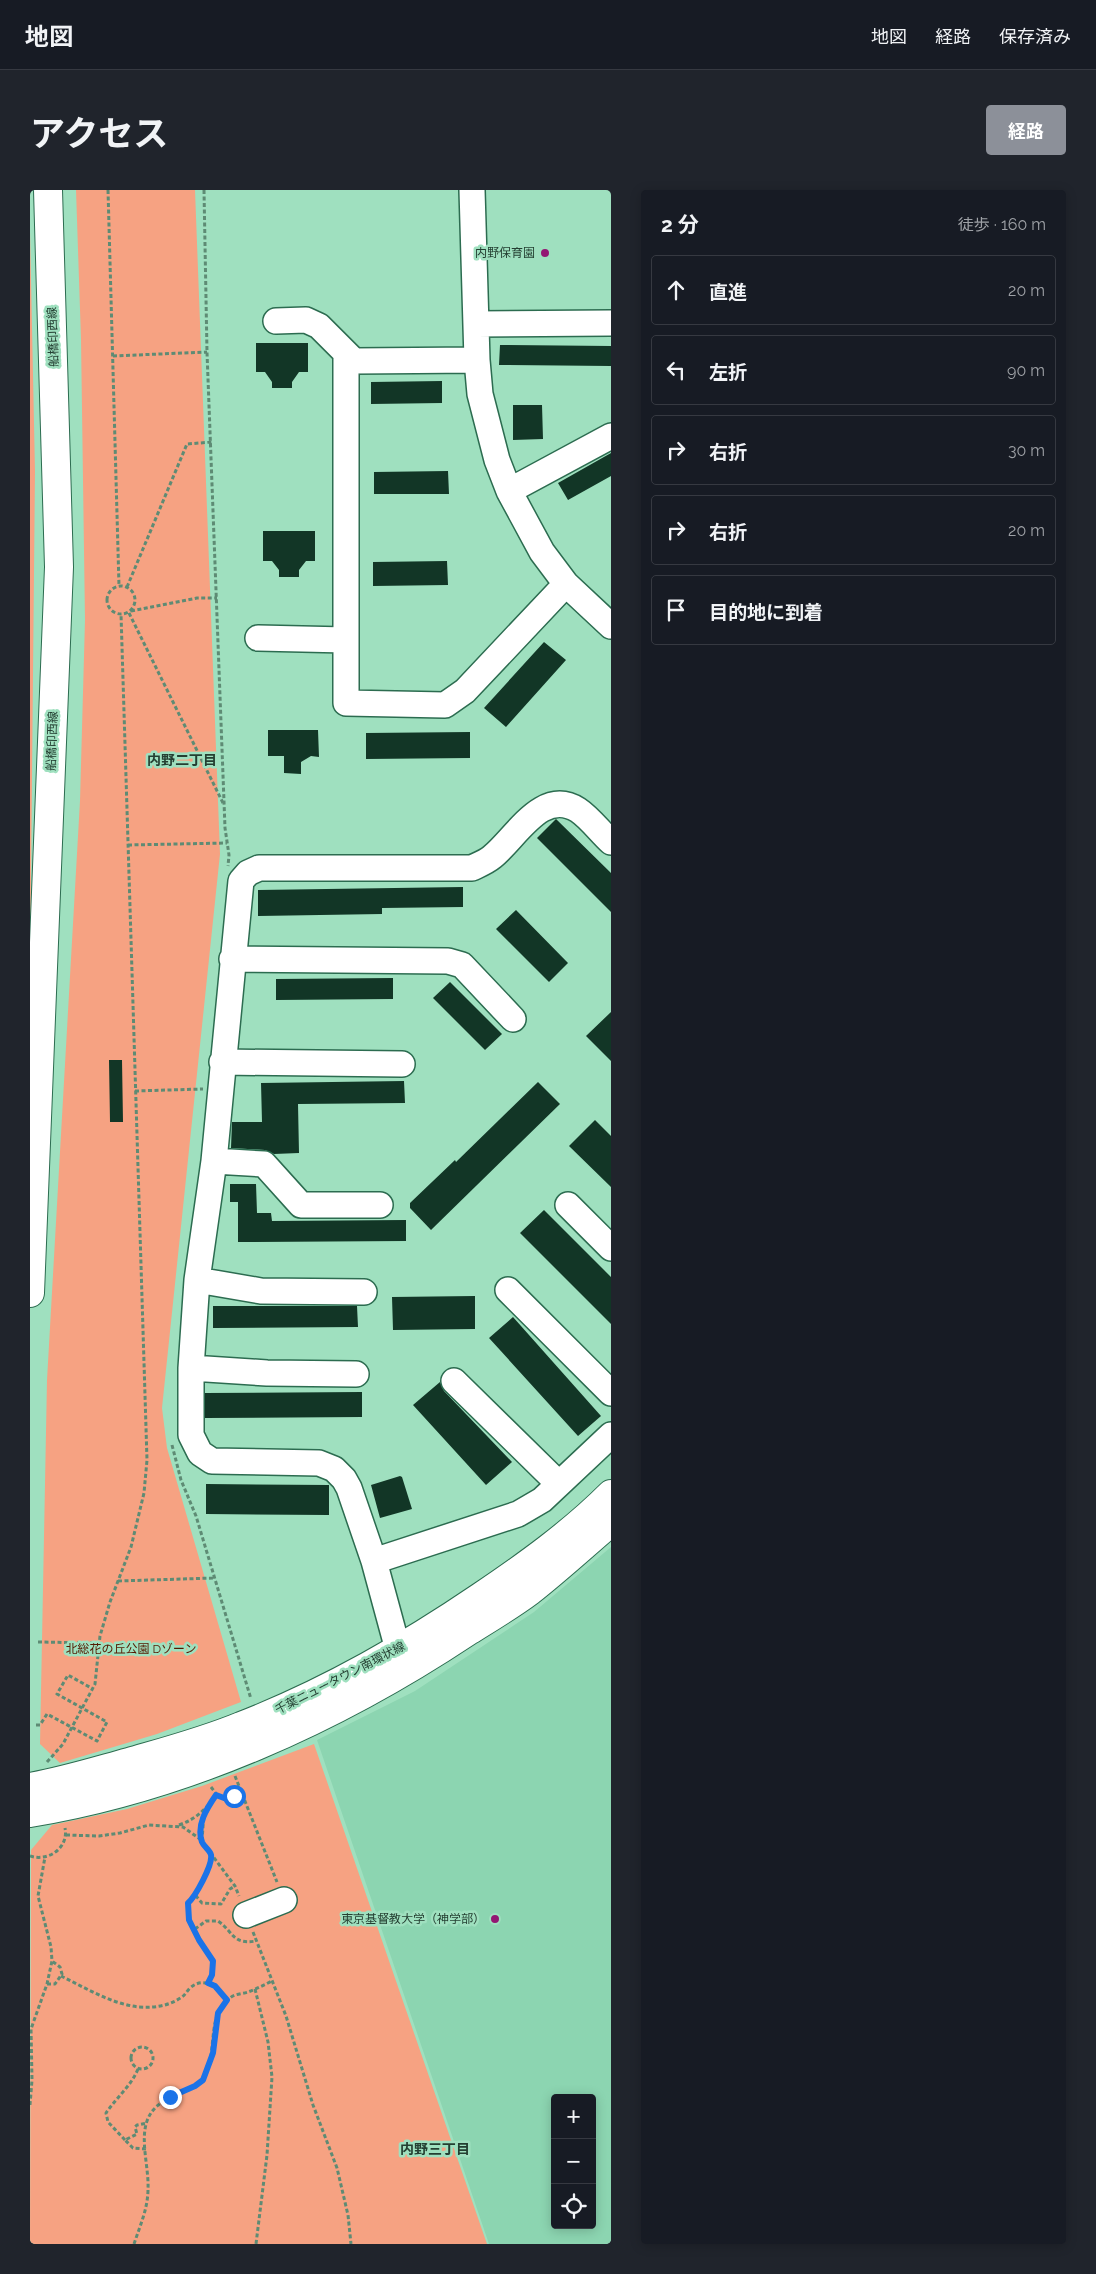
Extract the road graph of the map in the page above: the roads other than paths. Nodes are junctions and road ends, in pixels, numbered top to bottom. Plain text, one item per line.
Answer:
1 (48, 190) edge
2 (472, 190) edge
3 (276, 320) dead end
4 (611, 323) edge
5 (476, 324) junction
6 (346, 354) junction
7 (477, 360) junction
8 (611, 436) edge
9 (508, 491) junction
10 (566, 584) junction
11 (611, 626) edge
12 (258, 638) dead end
13 (346, 640) junction
14 (611, 842) edge
15 (232, 959) junction
16 (513, 1018) dead end
17 (222, 1062) junction
18 (402, 1064) dead end
19 (214, 1161) junction
20 (380, 1205) dead end
21 (568, 1206) dead end
22 (611, 1248) edge
23 (197, 1280) junction
24 (508, 1290) dead end
25 (364, 1292) dead end
26 (30, 1293) edge
27 (191, 1368) junction
28 (356, 1374) dead end
29 (454, 1381) dead end
30 (611, 1393) edge
31 (611, 1435) edge
32 (559, 1484) junction
33 (611, 1494) edge
34 (611, 1522) edge
35 (374, 1560) junction
36 (401, 1661) junction
37 (36, 1776) edge
38 (30, 1813) edge
39 (284, 1900) road end
40 (246, 1915) road end

1 - 26 main road, 船橋印西線
2 - 5 street
3 - 6 street
4 - 5 street
5 - 7 street
6 - 7 street
6 - 13 street
7 - 9 street
8 - 9 street
9 - 10 street
10 - 11 street
10 - 13 street
12 - 13 street
14 - 15 street
15 - 16 street
15 - 17 street
17 - 18 street
17 - 19 street
19 - 20 street
19 - 23 street
21 - 22 street
23 - 25 street
23 - 27 street
24 - 30 street
27 - 28 street
27 - 35 street
29 - 32 street
31 - 32 street
32 - 35 street
33 - 36 main road, 千葉ニュータウン南環状線
34 - 36 main road, 千葉ニュータウン南環状線
35 - 36 street
36 - 37 main road, 千葉ニュータウン南環状線
36 - 38 main road, 千葉ニュータウン南環状線
39 - 40 street

